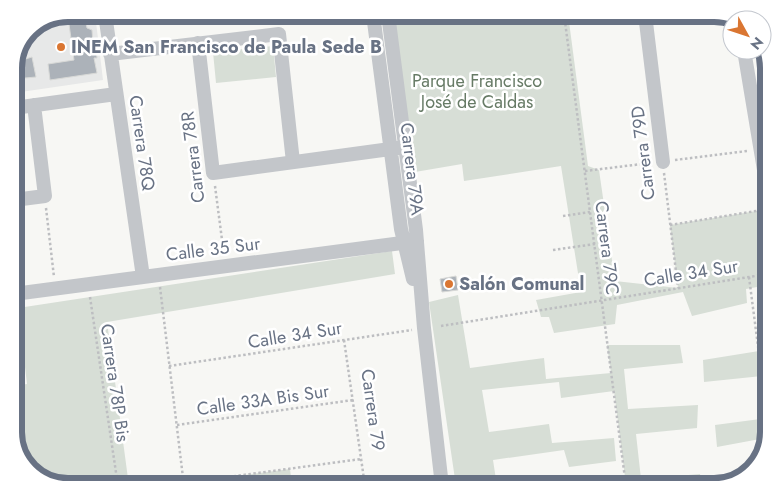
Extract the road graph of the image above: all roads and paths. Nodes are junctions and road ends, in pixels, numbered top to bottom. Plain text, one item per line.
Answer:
1 (106, 22) edge
2 (374, 22) edge
3 (389, 22) edge
4 (565, 22) edge
5 (646, 22) edge
6 (198, 44) junction
7 (110, 54) junction
8 (746, 60) edge
9 (116, 94) junction
10 (34, 105) junction
11 (23, 107) edge
12 (760, 143) edge
13 (405, 147) junction
14 (391, 148) junction
15 (760, 149) edge
16 (293, 162) junction
17 (663, 162) junction
18 (585, 171) junction
19 (213, 173) junction
20 (45, 196) junction
21 (23, 199) edge
22 (760, 210) edge
23 (590, 212) junction
24 (563, 216) dead end
25 (670, 225) junction
26 (411, 242) junction
27 (595, 244) junction
28 (552, 250) dead end
29 (225, 266) junction
30 (158, 275) junction
31 (760, 275) edge
32 (749, 276) junction
33 (143, 277) junction
34 (88, 284) junction
35 (55, 288) junction
36 (678, 288) junction
37 (23, 293) edge
38 (602, 300) junction
39 (440, 326) dead end
40 (424, 328) junction
41 (344, 340) junction
42 (760, 361) edge
43 (170, 366) junction
44 (353, 400) junction
45 (177, 425) junction
46 (362, 459) junction
47 (117, 478) edge
48 (183, 478) edge
49 (232, 478) edge
50 (364, 478) edge
51 (441, 478) edge
52 (625, 478) edge

1 - 7 street, Carrera 78Q
2 - 14 street, Carrera 79A
3 - 13 street, Carrera 79A
4 - 18 path, Carrera 79C
5 - 17 street, Carrera 79D
6 - 7 street
6 - 16 street
6 - 19 street, Carrera 78R
7 - 9 street, Carrera 78Q
8 - 12 street
9 - 10 street
9 - 33 street, Carrera 78Q
10 - 11 street
10 - 20 street
13 - 14 street
13 - 26 street, Carrera 79A
14 - 16 street
14 - 26 street, Carrera 79A
15 - 17 path
16 - 19 street
17 - 18 path
17 - 25 path, Carrera 79D
18 - 23 path, Carrera 79C
19 - 29 path, Carrera 78R
20 - 21 street
20 - 35 path
22 - 25 path
23 - 24 path
23 - 27 path, Carrera 79C
25 - 36 path, Carrera 79D
26 - 29 street, Calle 35 Sur
26 - 40 street, Carrera 79A
27 - 28 path
27 - 38 path, Carrera 79C
29 - 30 street, Calle 35 Sur
30 - 33 street, Calle 35 Sur
30 - 43 path
31 - 32 path, Calle 34 Sur
32 - 36 path, Calle 34 Sur
32 - 42 path
33 - 34 street, Calle 35 Sur
34 - 35 street, Calle 35 Sur
34 - 47 path, Carrera 78P Bis
35 - 37 street, Calle 35 Sur
36 - 38 path, Calle 34 Sur
38 - 39 path, Calle 34 Sur
38 - 52 path, Carrera 79C
40 - 41 path, Calle 34 Sur
40 - 51 street, Carrera 79A
41 - 43 path, Calle 34 Sur
41 - 44 path, Carrera 79
43 - 45 path
44 - 45 path, Calle 33A Bis Sur
44 - 46 path, Carrera 79
45 - 48 path
46 - 49 path
46 - 50 path, Carrera 79

